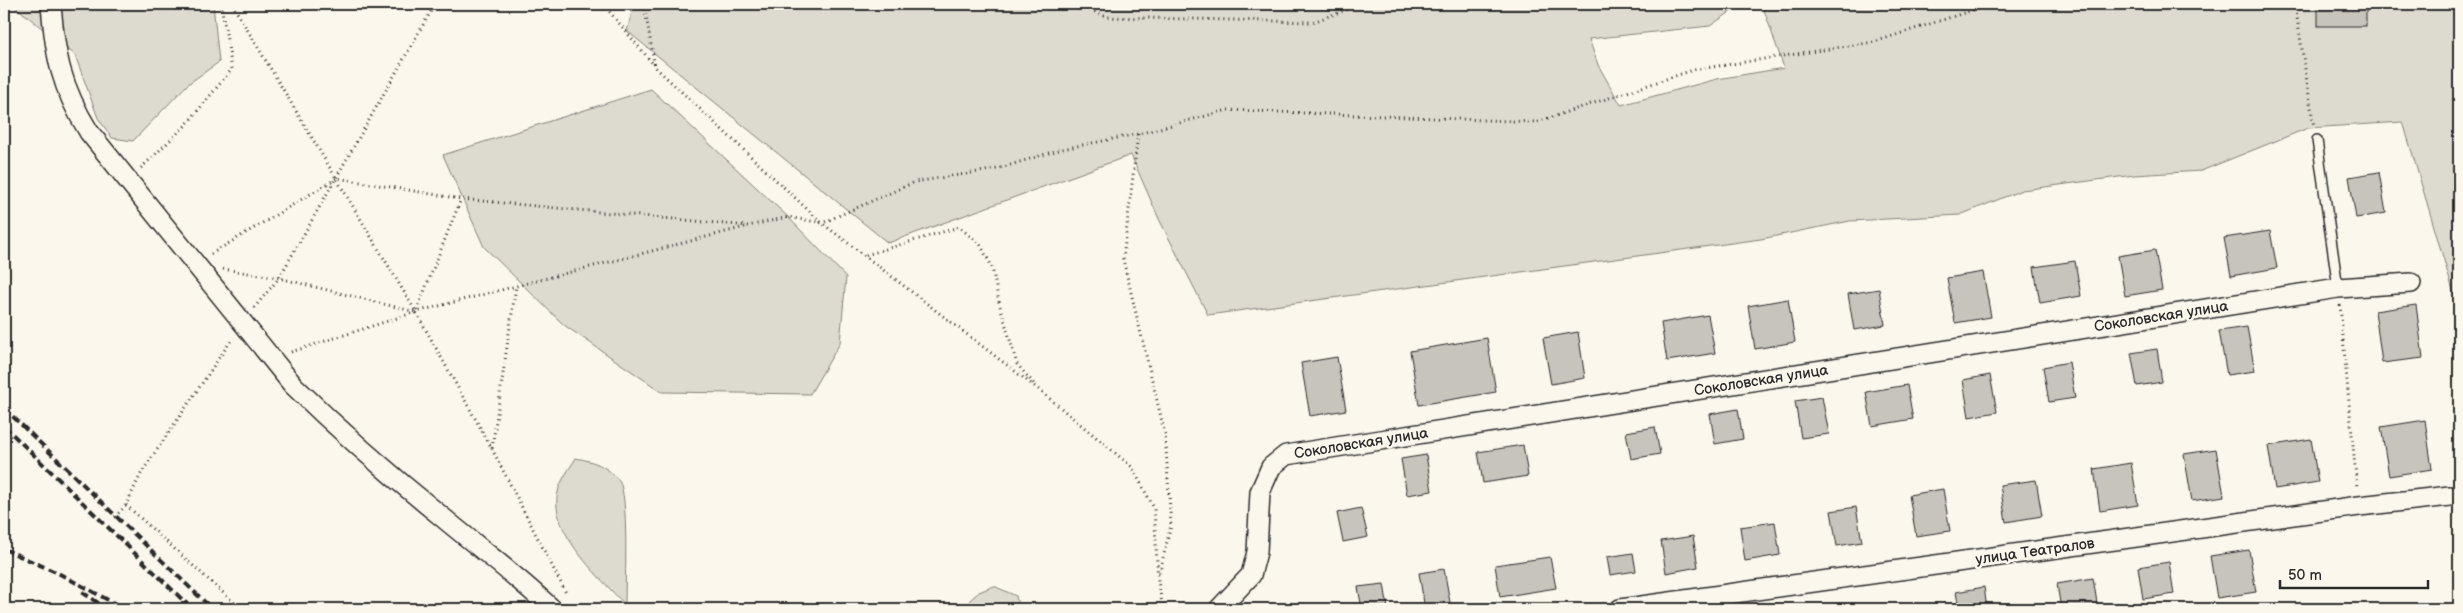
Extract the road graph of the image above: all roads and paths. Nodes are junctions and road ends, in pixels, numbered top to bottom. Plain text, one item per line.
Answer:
1 (52, 4) edge
2 (221, 4) edge
3 (232, 4) edge
4 (436, 4) edge
5 (604, 4) edge
6 (644, 4) edge
7 (1076, 4) edge
8 (1362, 4) edge
9 (1992, 4) edge
10 (2295, 4) edge
11 (2450, 4) edge
12 (2459, 13) edge
13 (655, 67) junction
14 (1138, 134) junction
15 (2317, 140) joint
16 (337, 178) junction
17 (128, 180) junction
18 (461, 199) junction
19 (822, 223) junction
20 (748, 226) junction
21 (865, 255) junction
22 (196, 264) junction
23 (279, 278) junction
24 (2411, 283) dead end
25 (516, 286) junction
26 (2338, 288) junction
27 (416, 312) junction
28 (243, 322) junction
29 (272, 359) junction
30 (1038, 389) junction
31 (492, 449) junction
32 (2450, 496) dead end
33 (126, 505) junction
34 (2359, 506) junction
35 (115, 517) dead end
36 (1158, 581) junction
37 (242, 609) edge
38 (552, 609) edge
39 (575, 609) edge
40 (1163, 609) edge
41 (1219, 609) edge
42 (1620, 609) edge

1 - 17 street
2 - 17 path
3 - 16 path
4 - 16 path
5 - 13 path
6 - 13 path
7 - 8 path
9 - 14 path
10 - 15 path
11 - 12 path
13 - 19 path
14 - 19 path
14 - 36 path
15 - 26 lane
16 - 18 path
16 - 22 path
16 - 23 path
16 - 27 path
17 - 22 street
18 - 20 path
18 - 27 path
19 - 20 path
19 - 21 path
20 - 25 path
21 - 30 path
21 - 30 path
22 - 23 path
22 - 28 street
23 - 27 path
23 - 28 path
24 - 26 street, Соколовская улица
25 - 27 path
25 - 31 path
26 - 34 path
26 - 41 street, Соколовская улица
27 - 29 path
27 - 31 path
28 - 29 street
28 - 33 path
29 - 38 street
30 - 36 path
31 - 39 path
32 - 34 street, улица Театралов
33 - 35 path
33 - 37 path
34 - 42 street, улица Театралов
36 - 40 path

